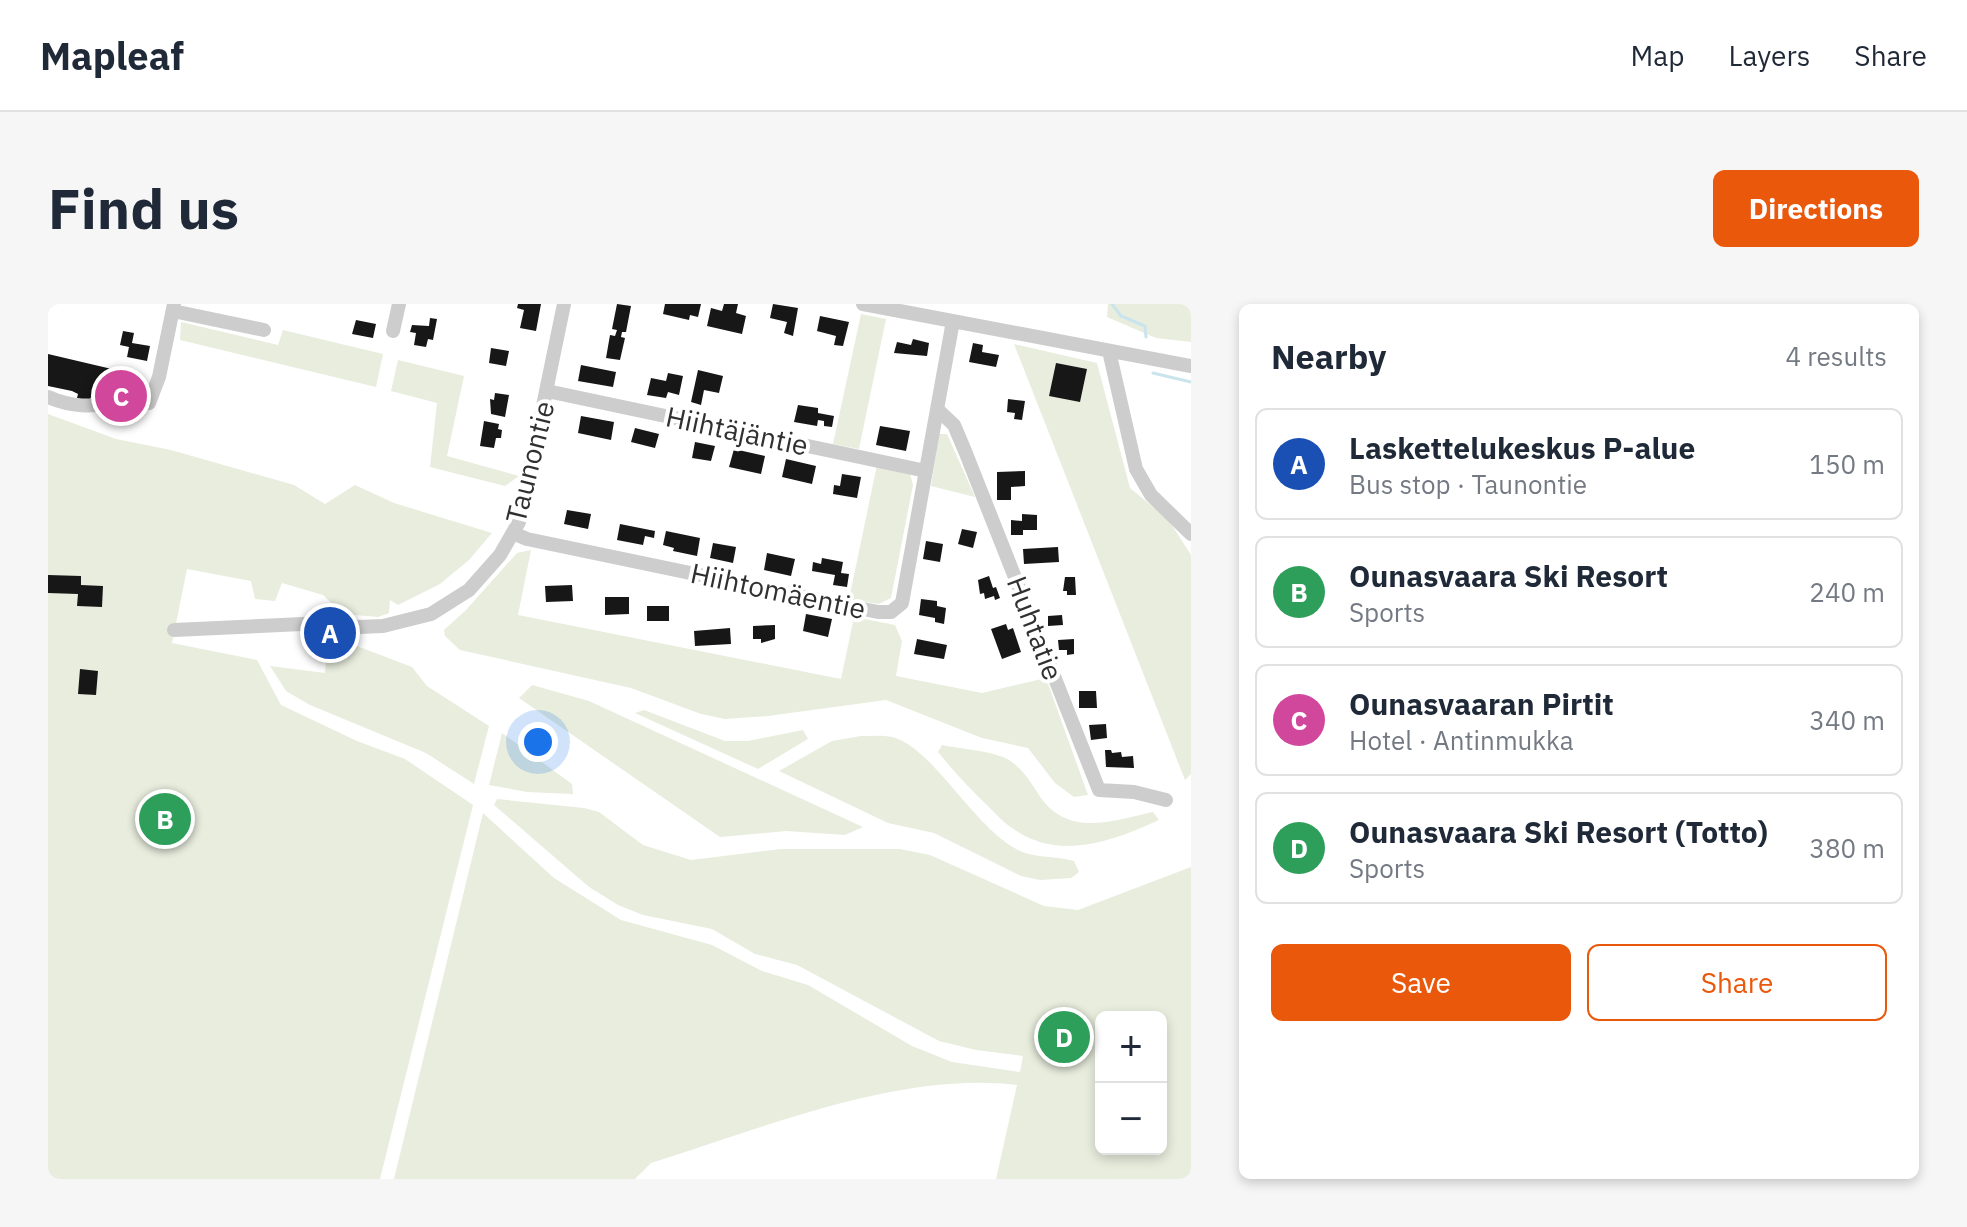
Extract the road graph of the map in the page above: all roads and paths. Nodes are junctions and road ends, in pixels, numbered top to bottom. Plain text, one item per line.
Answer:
1 (399, 304) edge
2 (564, 304) edge
3 (863, 304) edge
4 (174, 308) edge
5 (904, 308) edge
6 (953, 321) junction
7 (264, 330) dead end
8 (393, 331) dead end
9 (1109, 351) junction
10 (1191, 366) edge
11 (547, 391) junction
12 (48, 397) edge
13 (937, 409) junction
14 (926, 471) junction
15 (513, 533) junction
16 (1191, 534) edge
17 (174, 630) dead end
18 (1166, 800) dead end

1 - 8 street
2 - 11 street, Taunontie
3 - 5 street
4 - 7 street
4 - 12 street
5 - 6 street
6 - 9 street
6 - 13 street, Hiihtomäentie
9 - 10 street
9 - 16 street
11 - 14 street, Hiihtäjäntie
11 - 15 street, Taunontie
13 - 14 street, Hiihtomäentie
13 - 18 street, Huhtatie
14 - 15 street, Hiihtomäentie
15 - 17 street, Taunontie

